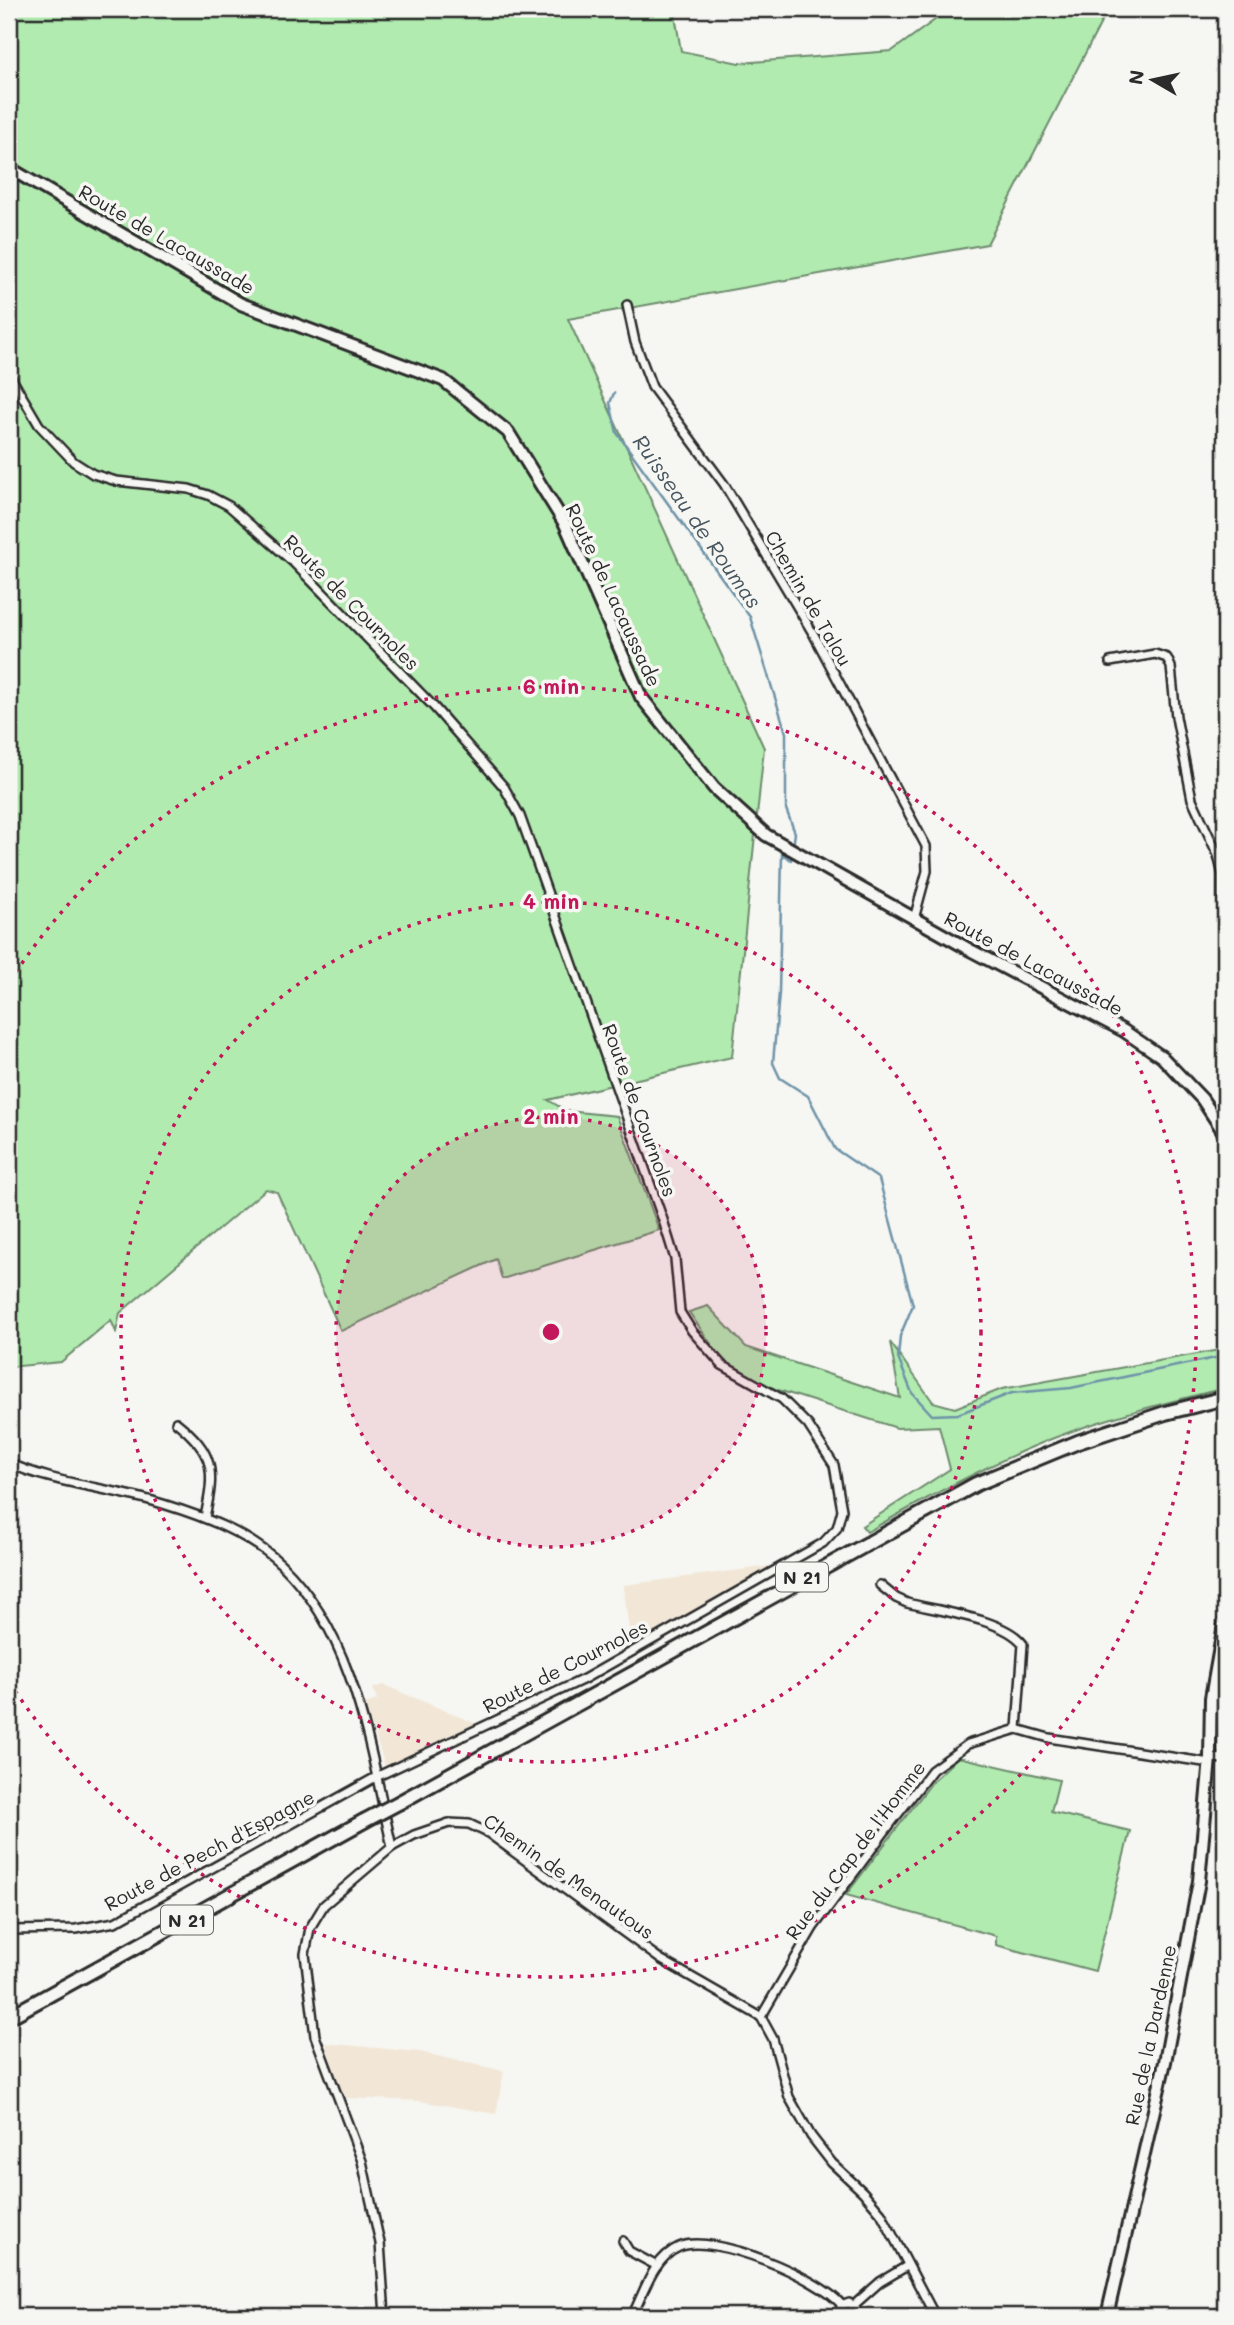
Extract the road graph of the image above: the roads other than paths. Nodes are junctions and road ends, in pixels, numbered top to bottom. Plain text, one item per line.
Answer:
1 (9, 168) edge
2 (627, 305) dead end
3 (9, 374) edge
4 (1110, 662) dead end
5 (914, 919) junction
6 (1225, 986) edge
7 (1225, 1134) edge
8 (1225, 1398) edge
9 (176, 1422) dead end
10 (9, 1463) edge
11 (205, 1517) junction
12 (880, 1585) dead end
13 (1225, 1619) edge
14 (1017, 1729) junction
15 (1225, 1759) edge
16 (1210, 1761) junction
17 (376, 1777) junction
18 (392, 1847) junction
19 (9, 1930) edge
20 (9, 2017) edge
21 (761, 2017) junction
22 (623, 2241) dead end
23 (657, 2266) junction
24 (907, 2266) junction
25 (842, 2305) junction
26 (854, 2305) junction
27 (385, 2316) edge
28 (632, 2316) edge
29 (840, 2316) edge
30 (856, 2316) edge
31 (935, 2316) edge
32 (1107, 2316) edge

1 - 5 street, Route de Lacaussade
2 - 5 street, Chemin de Talou
3 - 17 street, Route de Cournoles
4 - 6 street
5 - 7 street, Route de Lacaussade
8 - 20 main road, N 21, bridge
9 - 11 street
10 - 11 street
11 - 17 street
12 - 14 street
13 - 16 street, Rue de la Dardenne
14 - 16 street
14 - 21 street, Rue du Cap de l'Homme
15 - 16 street
16 - 32 street, Rue de la Dardenne
17 - 18 street
17 - 19 street, Route de Pech d'Espagne
18 - 21 street, Chemin de Menautous
18 - 27 street, Chemin de Menautous
21 - 24 street
22 - 23 street
23 - 25 street
23 - 28 street
24 - 26 street
24 - 31 street
25 - 26 street
25 - 29 street
26 - 30 street

